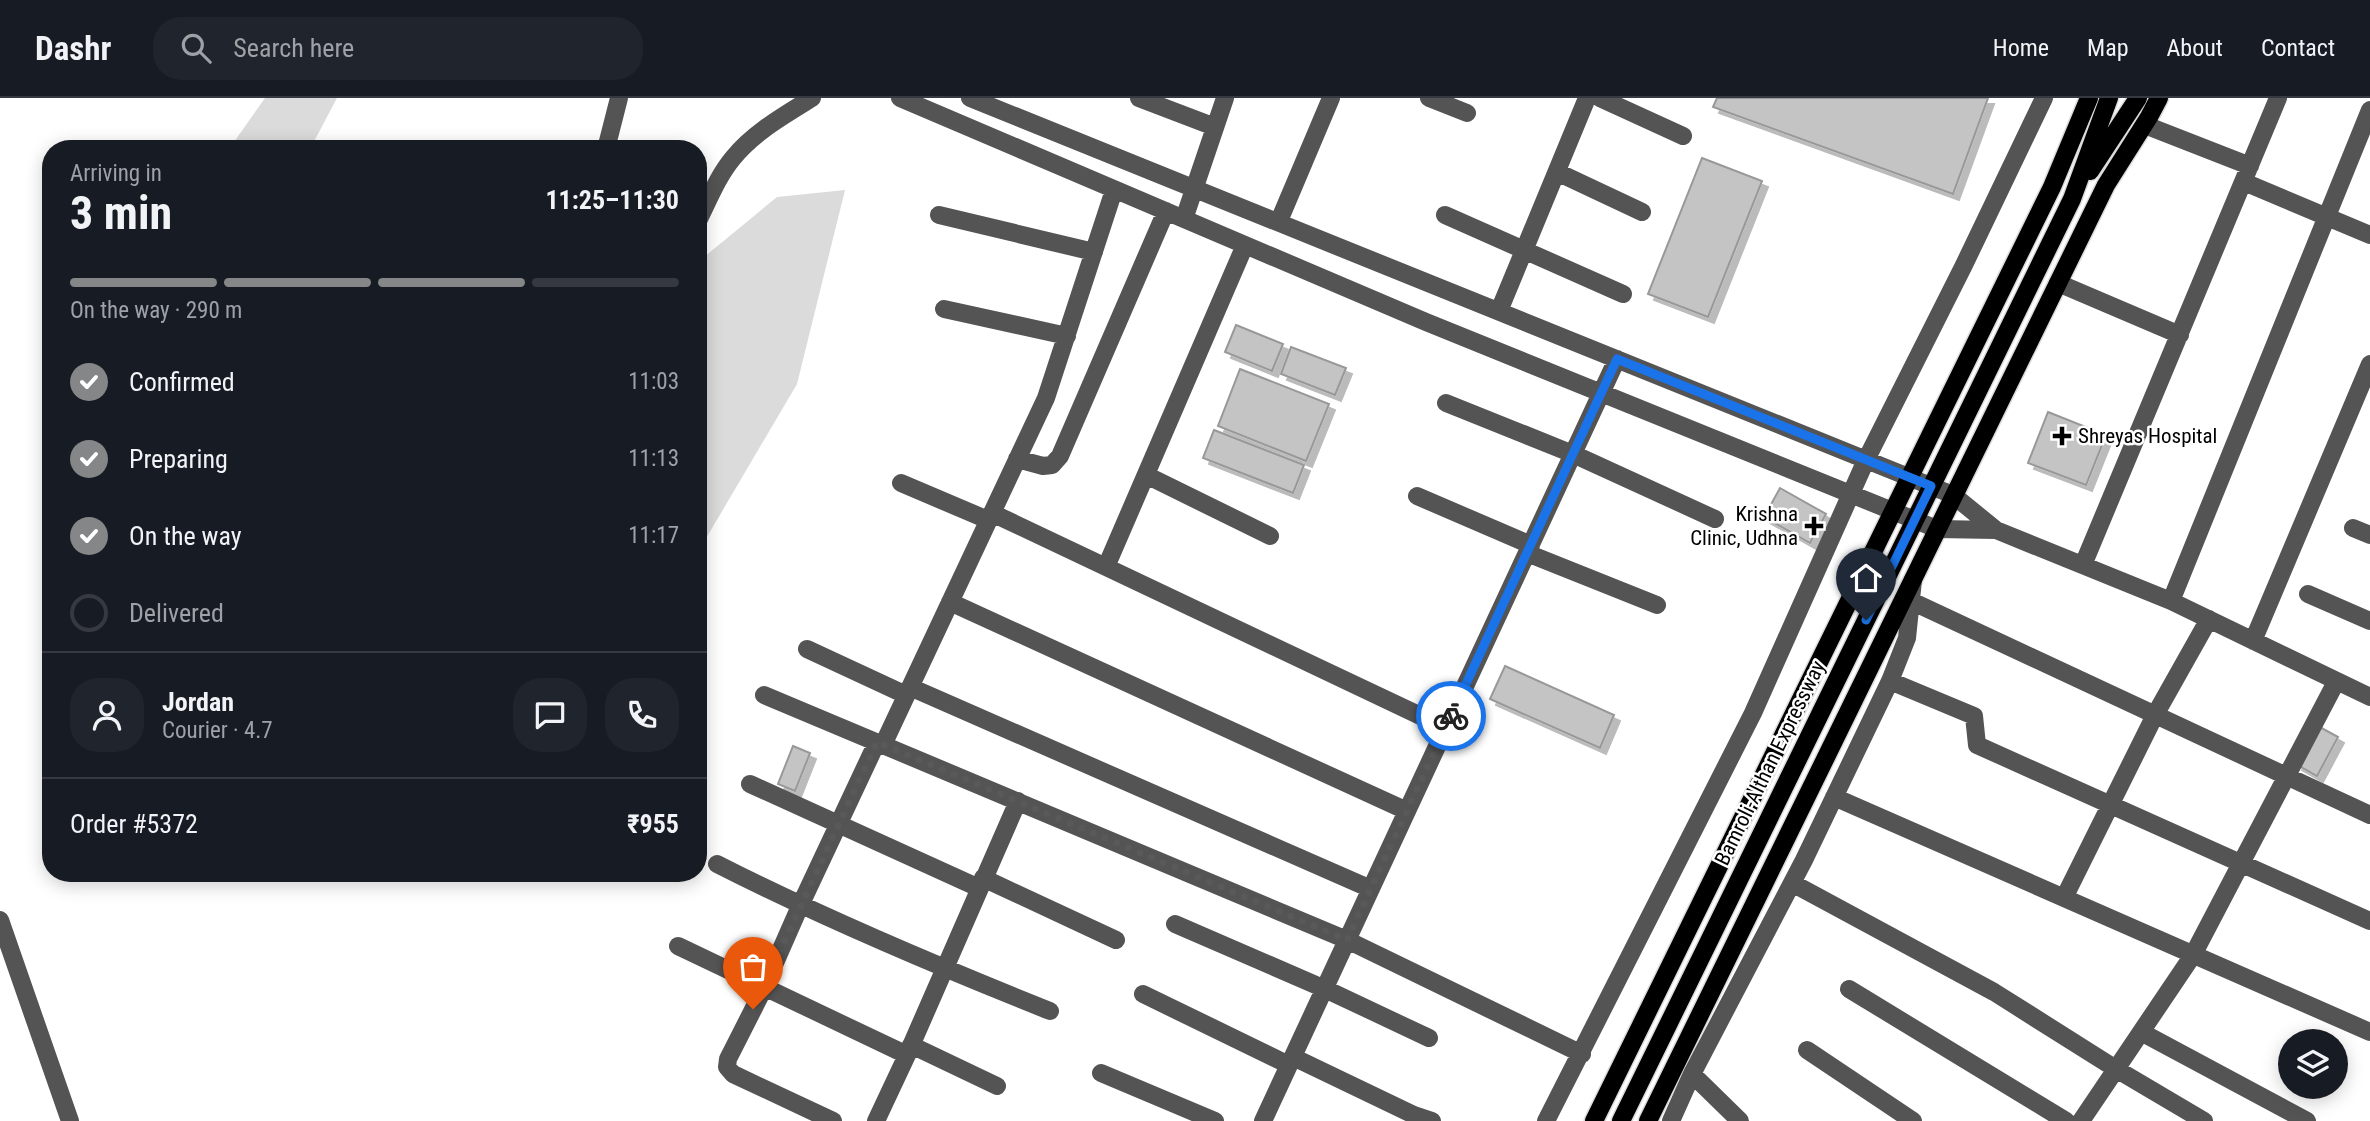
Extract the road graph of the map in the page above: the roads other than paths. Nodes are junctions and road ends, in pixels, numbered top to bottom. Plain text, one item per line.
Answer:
1 (619, 98) edge
2 (812, 98) edge
3 (900, 98) edge
4 (970, 98) edge
5 (1139, 98) edge
6 (1225, 98) edge
7 (1331, 98) edge
8 (1429, 98) edge
9 (1587, 98) edge
10 (1600, 98) edge
11 (2044, 98) edge
12 (2089, 98) edge
13 (2109, 98) edge
14 (2138, 98) edge
15 (2159, 98) edge
16 (2278, 98) edge
17 (2370, 110) edge
18 (1467, 113) dead end
19 (2145, 125) junction
20 (1215, 127) junction
21 (1683, 136) dead end
22 (608, 140) edge
23 (1557, 172) junction
24 (2247, 174) junction
25 (1195, 187) junction
26 (1114, 190) junction
27 (2072, 199) junction
28 (707, 203) edge
29 (1166, 211) junction
30 (1642, 212) dead end
31 (939, 215) dead end
32 (1446, 215) dead end
33 (2326, 218) junction
34 (1184, 219) junction
35 (1279, 221) junction
36 (2370, 235) edge
37 (1245, 245) junction
38 (1524, 250) junction
39 (1094, 252) junction
40 (2058, 283) junction
41 (1623, 294) dead end
42 (944, 309) dead end
43 (1499, 311) junction
44 (2180, 335) junction
45 (1067, 336) junction
46 (1617, 359) junction
47 (2370, 364) edge
48 (1601, 393) junction
49 (1446, 403) dead end
50 (1573, 454) junction
51 (1017, 459) junction
52 (1866, 460) junction
53 (1146, 475) junction
54 (1909, 477) junction
55 (901, 483) dead end
56 (1931, 486) junction
57 (1850, 494) junction
58 (1954, 495) junction
59 (1418, 496) dead end
60 (1893, 510) junction
61 (990, 516) junction
62 (1715, 519) dead end
63 (1914, 520) junction
64 (2353, 528) dead end
65 (1937, 529) junction
66 (1996, 530) junction
67 (2370, 535) edge
68 (1270, 536) dead end
69 (1529, 549) junction
70 (2083, 565) junction
71 (1106, 567) junction
72 (1914, 576) junction
73 (2308, 594) dead end
74 (1911, 601) junction
75 (2171, 601) junction
76 (950, 602) junction
77 (1657, 605) dead end
78 (2209, 619) junction
79 (2370, 621) edge
80 (2253, 641) junction
81 (807, 649) dead end
82 (1890, 681) junction
83 (2336, 682) junction
84 (908, 691) junction
85 (764, 695) dead end
86 (2370, 698) edge
87 (2155, 715) junction
88 (1446, 728) junction
89 (880, 743) junction
90 (2286, 776) junction
91 (750, 783) dead end
92 (1834, 797) junction
93 (1018, 802) junction
94 (2110, 804) junction
95 (1407, 811) junction
96 (2370, 814) edge
97 (838, 824) junction
98 (2241, 862) junction
99 (717, 864) dead end
100 (981, 883) junction
101 (1792, 883) junction
102 (1371, 889) junction
103 (2064, 898) junction
104 (800, 906) junction
105 (0, 920) edge
106 (2370, 921) edge
107 (1175, 924) dead end
108 (1116, 940) dead end
109 (1347, 940) junction
110 (678, 946) dead end
111 (2193, 955) junction
112 (943, 969) junction
113 (764, 988) junction
114 (1325, 989) junction
115 (1849, 989) dead end
116 (1143, 994) dead end
117 (1050, 1012) dead end
118 (2141, 1032) junction
119 (2370, 1032) edge
120 (1429, 1038) dead end
121 (909, 1050) junction
122 (1807, 1050) dead end
123 (1582, 1054) junction
124 (1291, 1061) junction
125 (2116, 1069) junction
126 (1101, 1073) dead end
127 (1692, 1074) junction
128 (997, 1086) dead end
129 (70, 1121) edge
130 (833, 1121) edge
131 (876, 1121) edge
132 (1215, 1121) edge
133 (1263, 1121) edge
134 (1432, 1121) edge
135 (1546, 1121) edge
136 (1594, 1121) edge
137 (1621, 1121) edge
138 (1648, 1121) edge
139 (1671, 1121) edge
140 (1740, 1121) edge
141 (1913, 1121) edge
142 (2066, 1121) edge
143 (2081, 1121) edge
144 (2204, 1121) edge
145 (2307, 1121) edge

1 - 22 street
2 - 28 street
3 - 26 street
4 - 25 street
5 - 20 street
6 - 20 street
7 - 35 street
8 - 18 street
9 - 23 street
10 - 21 street
11 - 52 street
12 - 54 main road
13 - 27 main road
14 - 27 main road
15 - 19 main road
16 - 24 street
17 - 33 street
19 - 24 street
19 - 40 main road
20 - 25 street
23 - 30 street
23 - 38 street
24 - 33 street
24 - 44 street
25 - 34 street
25 - 35 street
26 - 29 street
26 - 39 street
27 - 56 main road, Bamroli-Althan Expressway
29 - 34 street
29 - 51 street
31 - 39 street
32 - 38 street
33 - 36 street
33 - 75 street
34 - 37 street
35 - 43 street
37 - 48 street
37 - 53 street
38 - 41 street
38 - 43 street
39 - 45 street
40 - 44 street
40 - 58 main road
42 - 45 street
43 - 46 street
44 - 70 street
45 - 51 street
46 - 48 street
46 - 52 street
47 - 80 street
48 - 50 street
48 - 57 street
49 - 50 street
50 - 62 street
50 - 69 street
51 - 61 street
52 - 54 street
52 - 57 street
53 - 68 street
53 - 71 street
54 - 56 street
54 - 60 main road
55 - 61 street
56 - 58 street
56 - 63 main road, Bamroli-Althan Expressway
57 - 60 street
57 - 123 street
58 - 65 main road
58 - 66 street
59 - 69 street
60 - 63 street
60 - 136 main road
61 - 71 street
61 - 76 street
63 - 65 street
63 - 137 main road, Bamroli-Althan Expressway
64 - 67 street
65 - 66 street
65 - 72 main road
66 - 70 street
69 - 77 street
69 - 88 street
70 - 75 street
71 - 88 street
72 - 74 street
72 - 138 main road
73 - 79 street
74 - 82 street
74 - 87 street
75 - 78 street
76 - 84 street
76 - 95 street
78 - 80 street
78 - 87 street
80 - 83 street
81 - 84 street
82 - 92 street
82 - 94 street
83 - 86 street
83 - 90 street
84 - 89 street
84 - 102 street
85 - 89 street
87 - 90 street
87 - 94 street
88 - 95 street
89 - 93 street
89 - 97 street
90 - 96 street
90 - 98 street
91 - 97 street
92 - 101 street
92 - 103 street
93 - 100 street
93 - 109 street
94 - 98 street
94 - 103 street
95 - 102 street
97 - 100 street
97 - 104 street
98 - 106 street
98 - 111 street
99 - 104 street
100 - 108 street
100 - 112 street
101 - 125 street
101 - 127 street
102 - 109 street
103 - 111 street
104 - 112 street
104 - 113 street
105 - 129 street
107 - 114 street
109 - 114 street
109 - 123 street
110 - 113 street
111 - 118 street
111 - 119 street
112 - 117 street
112 - 121 street
113 - 121 street
113 - 130 street
114 - 120 street
114 - 124 street
115 - 142 street
116 - 124 street
118 - 125 street
118 - 145 street
121 - 128 street
121 - 131 street
122 - 141 street
123 - 135 street
124 - 133 street
124 - 134 street
125 - 143 street
125 - 144 street
126 - 132 street
127 - 139 street
127 - 140 street

